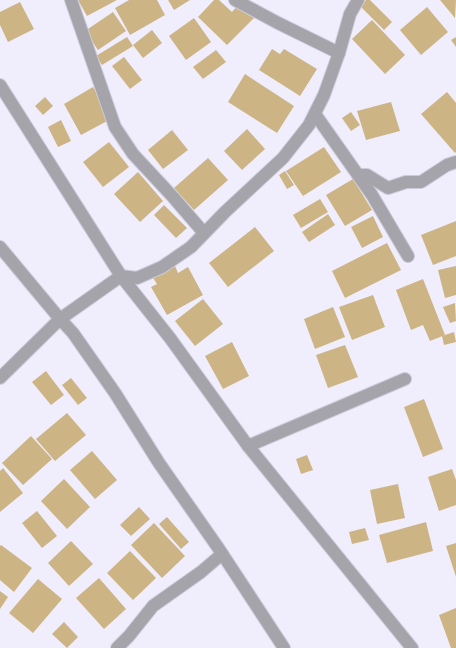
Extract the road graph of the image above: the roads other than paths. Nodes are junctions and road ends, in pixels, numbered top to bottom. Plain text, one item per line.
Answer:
1 (71, 0) edge
2 (235, 0) edge
3 (358, 0) edge
4 (339, 52) junction
5 (0, 85) edge
6 (314, 114) junction
7 (456, 162) edge
8 (358, 176) junction
9 (204, 233) junction
10 (0, 247) edge
11 (408, 256) dead end
12 (121, 276) junction
13 (60, 319) junction
14 (0, 378) edge
15 (405, 379) dead end
16 (248, 446) junction
17 (222, 554) junction
18 (117, 648) edge
19 (284, 648) edge
20 (412, 648) edge

1 - 9 street
2 - 4 street
3 - 4 street
4 - 6 street
5 - 12 street
6 - 8 street
6 - 9 street
7 - 8 street
8 - 11 street
9 - 12 street
10 - 13 street
12 - 13 street
12 - 16 street
13 - 14 street
13 - 17 street
15 - 16 street
16 - 20 street
17 - 18 street
17 - 19 street

